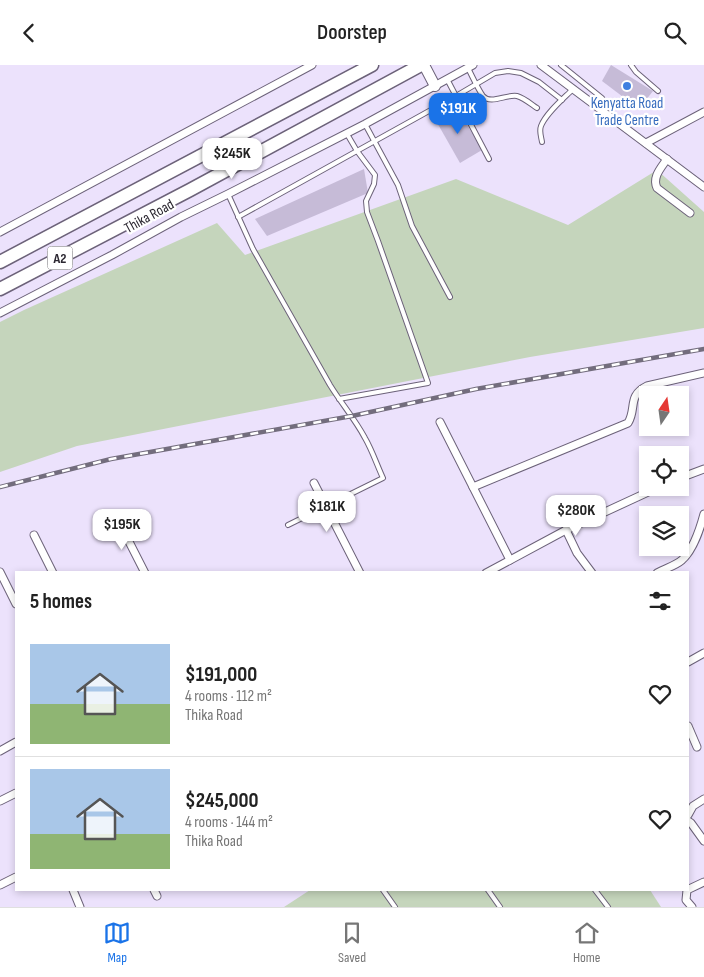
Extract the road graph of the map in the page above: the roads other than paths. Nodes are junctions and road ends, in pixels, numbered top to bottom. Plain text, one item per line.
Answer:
1 (312, 65) edge
2 (372, 65) edge
3 (541, 65) edge
4 (561, 65) edge
5 (631, 65) edge
6 (420, 66) edge
7 (470, 66) edge
8 (447, 79) junction
9 (477, 84) junction
10 (435, 86) junction
11 (573, 89) junction
12 (658, 91) dead end
13 (456, 96) junction
14 (602, 97) dead end
15 (562, 100) junction
16 (537, 108) dead end
17 (704, 112) edge
18 (365, 124) junction
19 (346, 134) junction
20 (374, 142) junction
21 (542, 142) dead end
22 (646, 143) junction
23 (357, 151) junction
24 (489, 159) dead end
25 (667, 159) junction
26 (704, 187) edge
27 (228, 195) junction
28 (690, 213) dead end
29 (238, 217) junction
30 (0, 232) edge
31 (0, 262) edge
32 (0, 289) edge
33 (450, 297) dead end
34 (0, 313) edge
35 (704, 373) edge
36 (339, 399) junction
37 (440, 422) dead end
38 (704, 469) edge
39 (689, 475) edge
40 (314, 483) dead end
41 (473, 487) junction
42 (640, 496) edge
43 (326, 506) junction
44 (704, 514) edge
45 (118, 520) dead end
46 (288, 525) dead end
47 (566, 530) junction
48 (34, 535) dead end
49 (510, 560) junction
50 (52, 571) edge
51 (144, 571) edge
52 (359, 571) edge
53 (490, 571) edge
54 (590, 571) edge
55 (662, 571) edge
56 (0, 572) edge
57 (15, 602) edge
58 (704, 653) edge
59 (689, 661) edge
60 (689, 728) edge
61 (15, 742) edge
62 (697, 747) dead end
63 (0, 750) edge
64 (15, 794) edge
65 (704, 799) edge
66 (0, 801) edge
67 (689, 813) edge
68 (689, 822) edge
69 (704, 841) edge
70 (15, 878) edge
71 (704, 882) edge
72 (0, 885) edge
73 (689, 889) edge
74 (72, 891) edge
75 (384, 891) edge
76 (489, 891) edge
77 (596, 891) edge
78 (687, 891) edge
79 (80, 907) edge
80 (395, 907) edge
81 (500, 907) edge
82 (608, 907) edge
83 (692, 907) edge

1 - 30 street
2 - 31 highway, Thika Road / A2
3 - 11 street
4 - 14 lane
5 - 12 lane
6 - 10 main road
6 - 32 highway, Thika Road / A2
7 - 8 street, Thika Road
7 - 9 lane
8 - 10 street, Thika Road
8 - 13 lane
9 - 13 lane
9 - 15 lane
9 - 16 lane
10 - 18 street, Thika Road
11 - 15 lane
11 - 22 street
13 - 20 lane
13 - 24 lane
15 - 21 lane
17 - 22 street
18 - 19 street, Thika Road
18 - 20 lane
19 - 23 lane
19 - 27 street, Thika Road
20 - 23 lane
20 - 33 lane
22 - 25 street
23 - 29 lane
23 - 36 lane
25 - 26 street
25 - 28 street
27 - 29 lane
27 - 34 street, Thika Road
29 - 36 lane
35 - 41 street
36 - 43 lane
37 - 41 street
38 - 39 street
40 - 43 street
41 - 49 street
42 - 47 street
43 - 46 lane
43 - 52 street
44 - 55 street
45 - 51 street
47 - 49 street
47 - 54 street
48 - 50 street
49 - 53 street
56 - 57 street
58 - 59 street
60 - 62 street
61 - 63 street
64 - 66 street
65 - 67 street
68 - 69 street
70 - 72 street
71 - 73 street
74 - 79 street
75 - 80 lane
76 - 81 lane
77 - 82 lane
78 - 83 street

